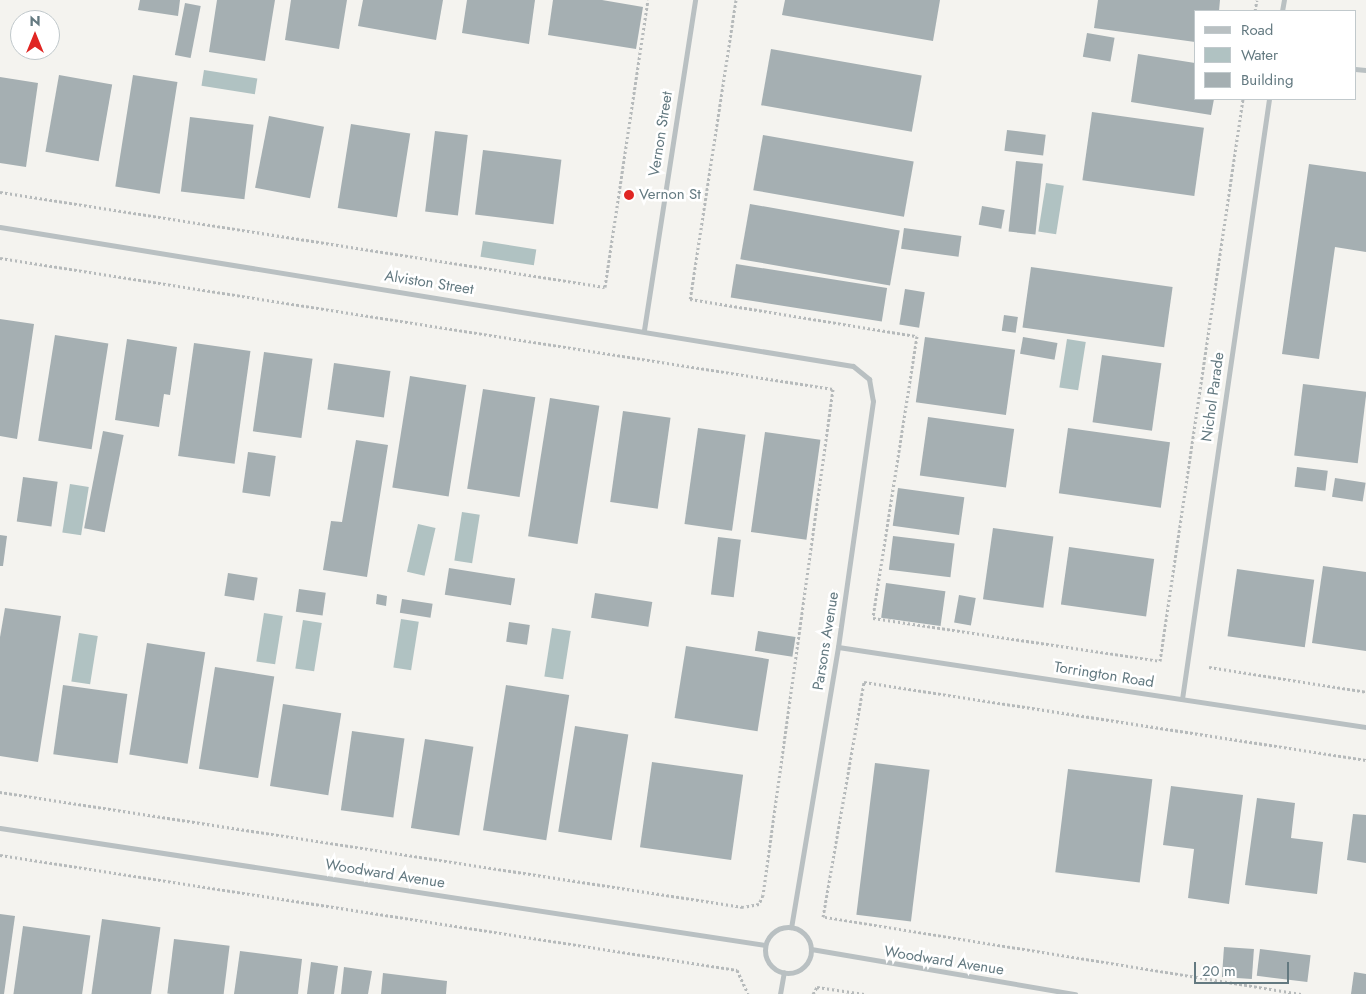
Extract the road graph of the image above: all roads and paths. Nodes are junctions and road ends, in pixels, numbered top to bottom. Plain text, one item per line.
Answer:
1 (648, 0) edge
2 (695, 0) edge
3 (736, 0) edge
4 (1243, 100) edge
5 (1269, 100) edge
6 (0, 192) edge
7 (0, 227) edge
8 (0, 258) edge
9 (644, 330) junction
10 (853, 366) joint
11 (838, 647) junction
12 (1209, 668) dead end
13 (1366, 692) edge
14 (1182, 699) junction
15 (1366, 727) edge
16 (1366, 760) edge
17 (0, 792) edge
18 (0, 828) edge
19 (0, 855) edge
20 (791, 927) junction
21 (765, 945) junction
22 (810, 949) junction
23 (784, 972) junction
24 (748, 994) edge
25 (780, 994) edge
26 (813, 994) edge
27 (864, 994) edge
28 (1075, 994) edge
29 (1301, 994) edge

1 - 6 path
2 - 9 street, Vernon Street
3 - 4 path
5 - 14 street, Nichol Parade
7 - 9 street, Alviston Street
8 - 17 path
9 - 10 street, Alviston Street
10 - 11 street, Parsons Avenue
11 - 14 street, Torrington Road
11 - 20 street, Parsons Avenue
12 - 13 path
14 - 15 street, Torrington Road
16 - 29 path
18 - 21 street, Woodward Avenue
19 - 24 path
20 - 21 street
20 - 22 street
21 - 23 street
22 - 23 street
22 - 28 street, Woodward Avenue
23 - 25 street
26 - 27 path

